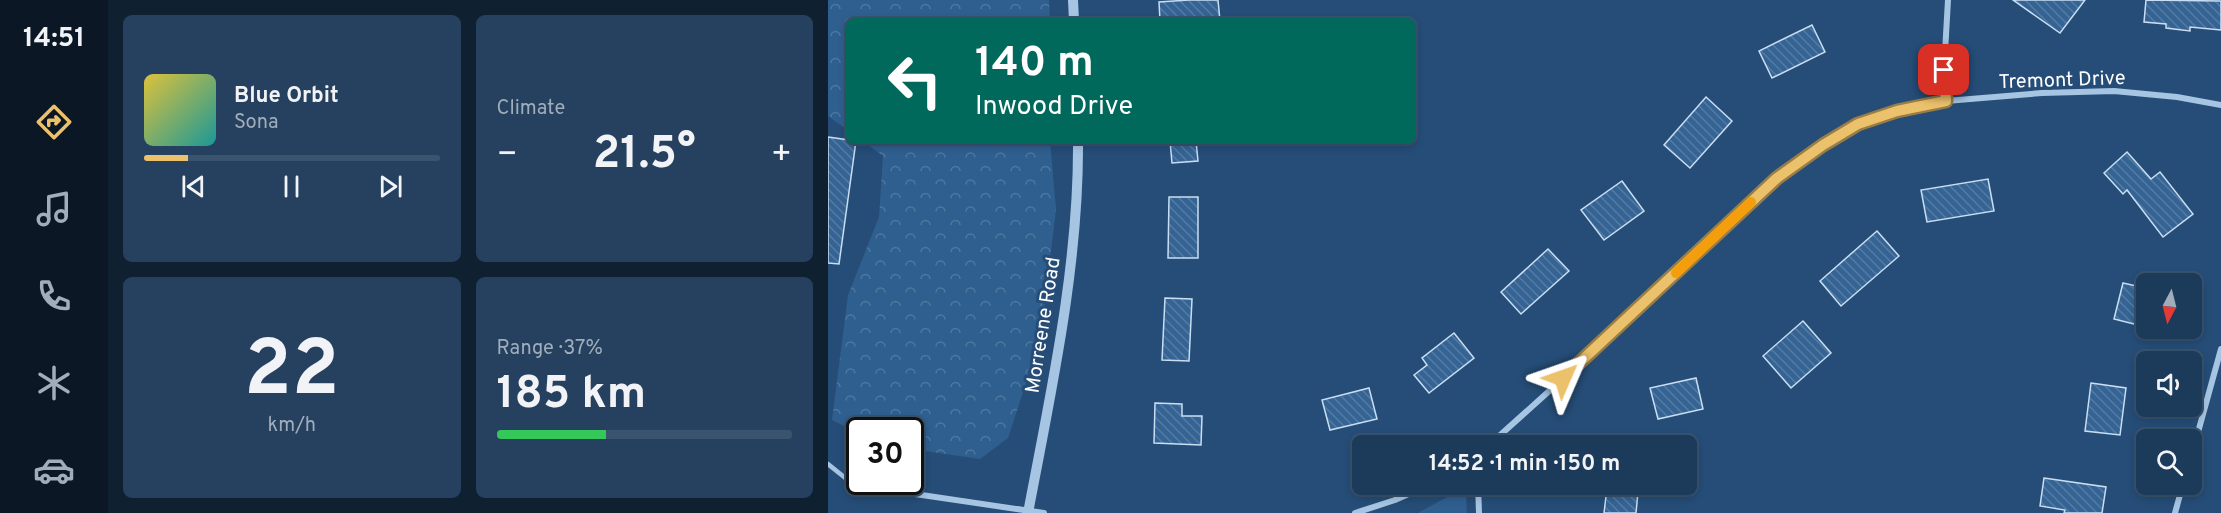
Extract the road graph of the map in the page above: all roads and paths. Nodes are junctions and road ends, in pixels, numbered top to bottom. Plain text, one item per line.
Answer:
1 (1072, 0) edge
2 (1948, 0) edge
3 (1074, 18) edge
4 (1946, 101) junction
5 (2221, 105) edge
6 (1078, 144) edge
7 (2221, 349) edge
8 (2199, 429) edge
9 (1500, 435) edge
10 (828, 464) edge
11 (846, 478) edge
12 (919, 495) edge
13 (1406, 495) edge
14 (1478, 495) edge
15 (2180, 495) edge
16 (1028, 512) edge
17 (1044, 513) edge
18 (1355, 513) edge
19 (1479, 513) edge
20 (2175, 513) edge

1 - 3 street
2 - 4 street
4 - 5 street, Tremont Drive
4 - 9 street, Tremont Drive
6 - 16 street, Morreene Road
7 - 8 street
10 - 11 lane
12 - 16 street
13 - 18 street
14 - 19 street
15 - 20 street
16 - 17 street

